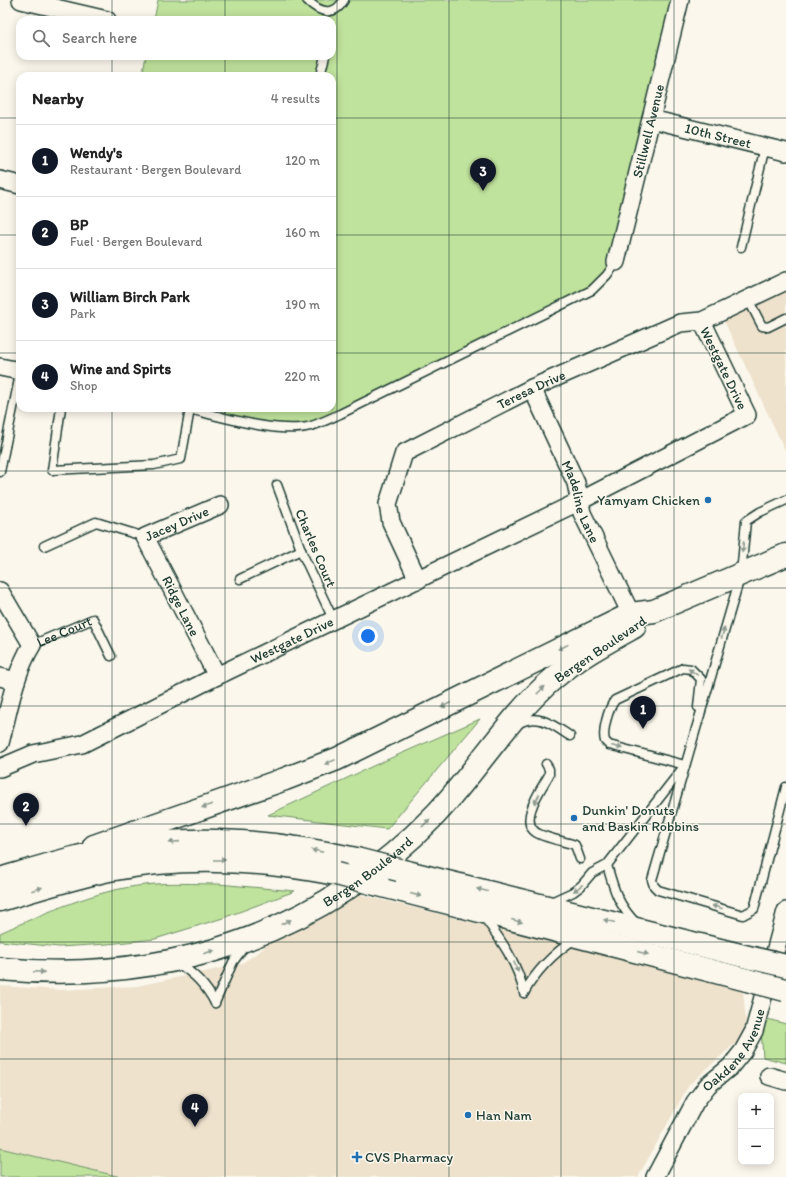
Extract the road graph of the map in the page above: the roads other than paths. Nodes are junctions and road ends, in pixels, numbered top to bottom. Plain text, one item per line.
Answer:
1 (21, 0) edge
2 (307, 0) edge
3 (344, 0) edge
4 (680, 0) edge
5 (332, 11) junction
6 (89, 16) edge
7 (331, 16) edge
8 (324, 60) edge
9 (321, 72) edge
10 (651, 120) junction
11 (765, 147) junction
12 (786, 152) edge
13 (0, 180) edge
14 (16, 184) edge
15 (741, 247) dead end
16 (616, 262) joint
17 (786, 280) edge
18 (748, 299) junction
19 (786, 318) edge
20 (702, 321) junction
21 (0, 367) edge
22 (16, 370) edge
23 (532, 388) junction
24 (16, 394) edge
25 (60, 412) edge
26 (187, 412) edge
27 (201, 412) edge
28 (1, 467) edge
29 (277, 485) dead end
30 (786, 500) edge
31 (580, 501) junction
32 (220, 505) dead end
33 (146, 537) junction
34 (44, 546) dead end
35 (301, 550) junction
36 (786, 555) edge
37 (741, 574) junction
38 (240, 579) dead end
39 (418, 580) junction
40 (0, 590) edge
41 (654, 611) junction
42 (631, 614) junction
43 (333, 619) junction
44 (32, 645) junction
45 (111, 656) dead end
46 (217, 676) junction
47 (0, 677) edge
48 (16, 681) junction
49 (506, 729) junction
50 (694, 735) junction
51 (570, 736) dead end
52 (0, 743) edge
53 (546, 764) dead end
54 (685, 765) junction
55 (0, 768) edge
56 (786, 787) edge
57 (580, 860) dead end
58 (607, 865) junction
59 (0, 879) edge
60 (0, 900) edge
61 (545, 906) junction
62 (480, 911) junction
63 (786, 911) edge
64 (647, 931) junction
65 (579, 937) junction
66 (251, 938) junction
67 (172, 961) junction
68 (786, 966) edge
69 (0, 969) edge
70 (786, 990) edge
71 (769, 1076) dead end
72 (786, 1081) edge
73 (655, 1177) edge

1 - 6 street
2 - 5 lane
3 - 5 lane
4 - 10 street, Stillwell Avenue
5 - 7 lane
8 - 9 lane
10 - 11 street, 10th Street
10 - 16 street, Stillwell Avenue
11 - 12 street, 10th Street
11 - 15 lane
13 - 14 street
16 - 27 lane
17 - 18 street, Teresa Drive
18 - 19 lane
18 - 20 street, Teresa Drive
20 - 23 street, Teresa Drive
20 - 31 street, Westgate Drive
21 - 22 street
23 - 31 street, Madeline Lane
23 - 39 street, Teresa Drive
24 - 28 lane
25 - 26 lane
29 - 35 lane, Charles Court
30 -> 37 lane
31 - 39 street, Westgate Drive
31 - 42 street, Madeline Lane
32 - 33 street, Jacey Drive
33 - 34 lane, Jacey Drive
33 - 46 street, Ridge Lane
35 - 38 lane
35 - 43 lane, Charles Court
36 - 37 main road, Bergen Boulevard
37 - 41 main road, Bergen Boulevard
50 -> 37 lane
39 - 43 street, Westgate Drive
40 - 44 street, Lee Court
41 - 42 main road, Bergen Boulevard
49 -> 41 main road, Bergen Boulevard
42 -> 59 main road, Bergen Boulevard
43 - 46 street, Westgate Drive
44 - 45 lane, Lee Court
44 - 48 street
46 - 55 street, Westgate Drive
47 - 48 street
48 - 52 street
49 - 51 lane
66 -> 49 main road, Bergen Boulevard
50 - 54 lane
50 -> 54 lane
53 -> 57 lane
56 -> 54 lane
54 - 58 lane
58 -> 61 lane
58 - 64 lane
61 -> 59 main road, bridge
60 -> 62 main road, bridge
64 -> 61 main road
62 -> 65 main road
62 -> 65 lane
63 - 73 street, Oakdene Avenue
64 - 68 main road, bridge
65 -> 70 main road, bridge
67 -> 66 main road, Bergen Boulevard
66 - 67 lane
69 -> 67 main road, Bergen Boulevard
71 - 72 street

